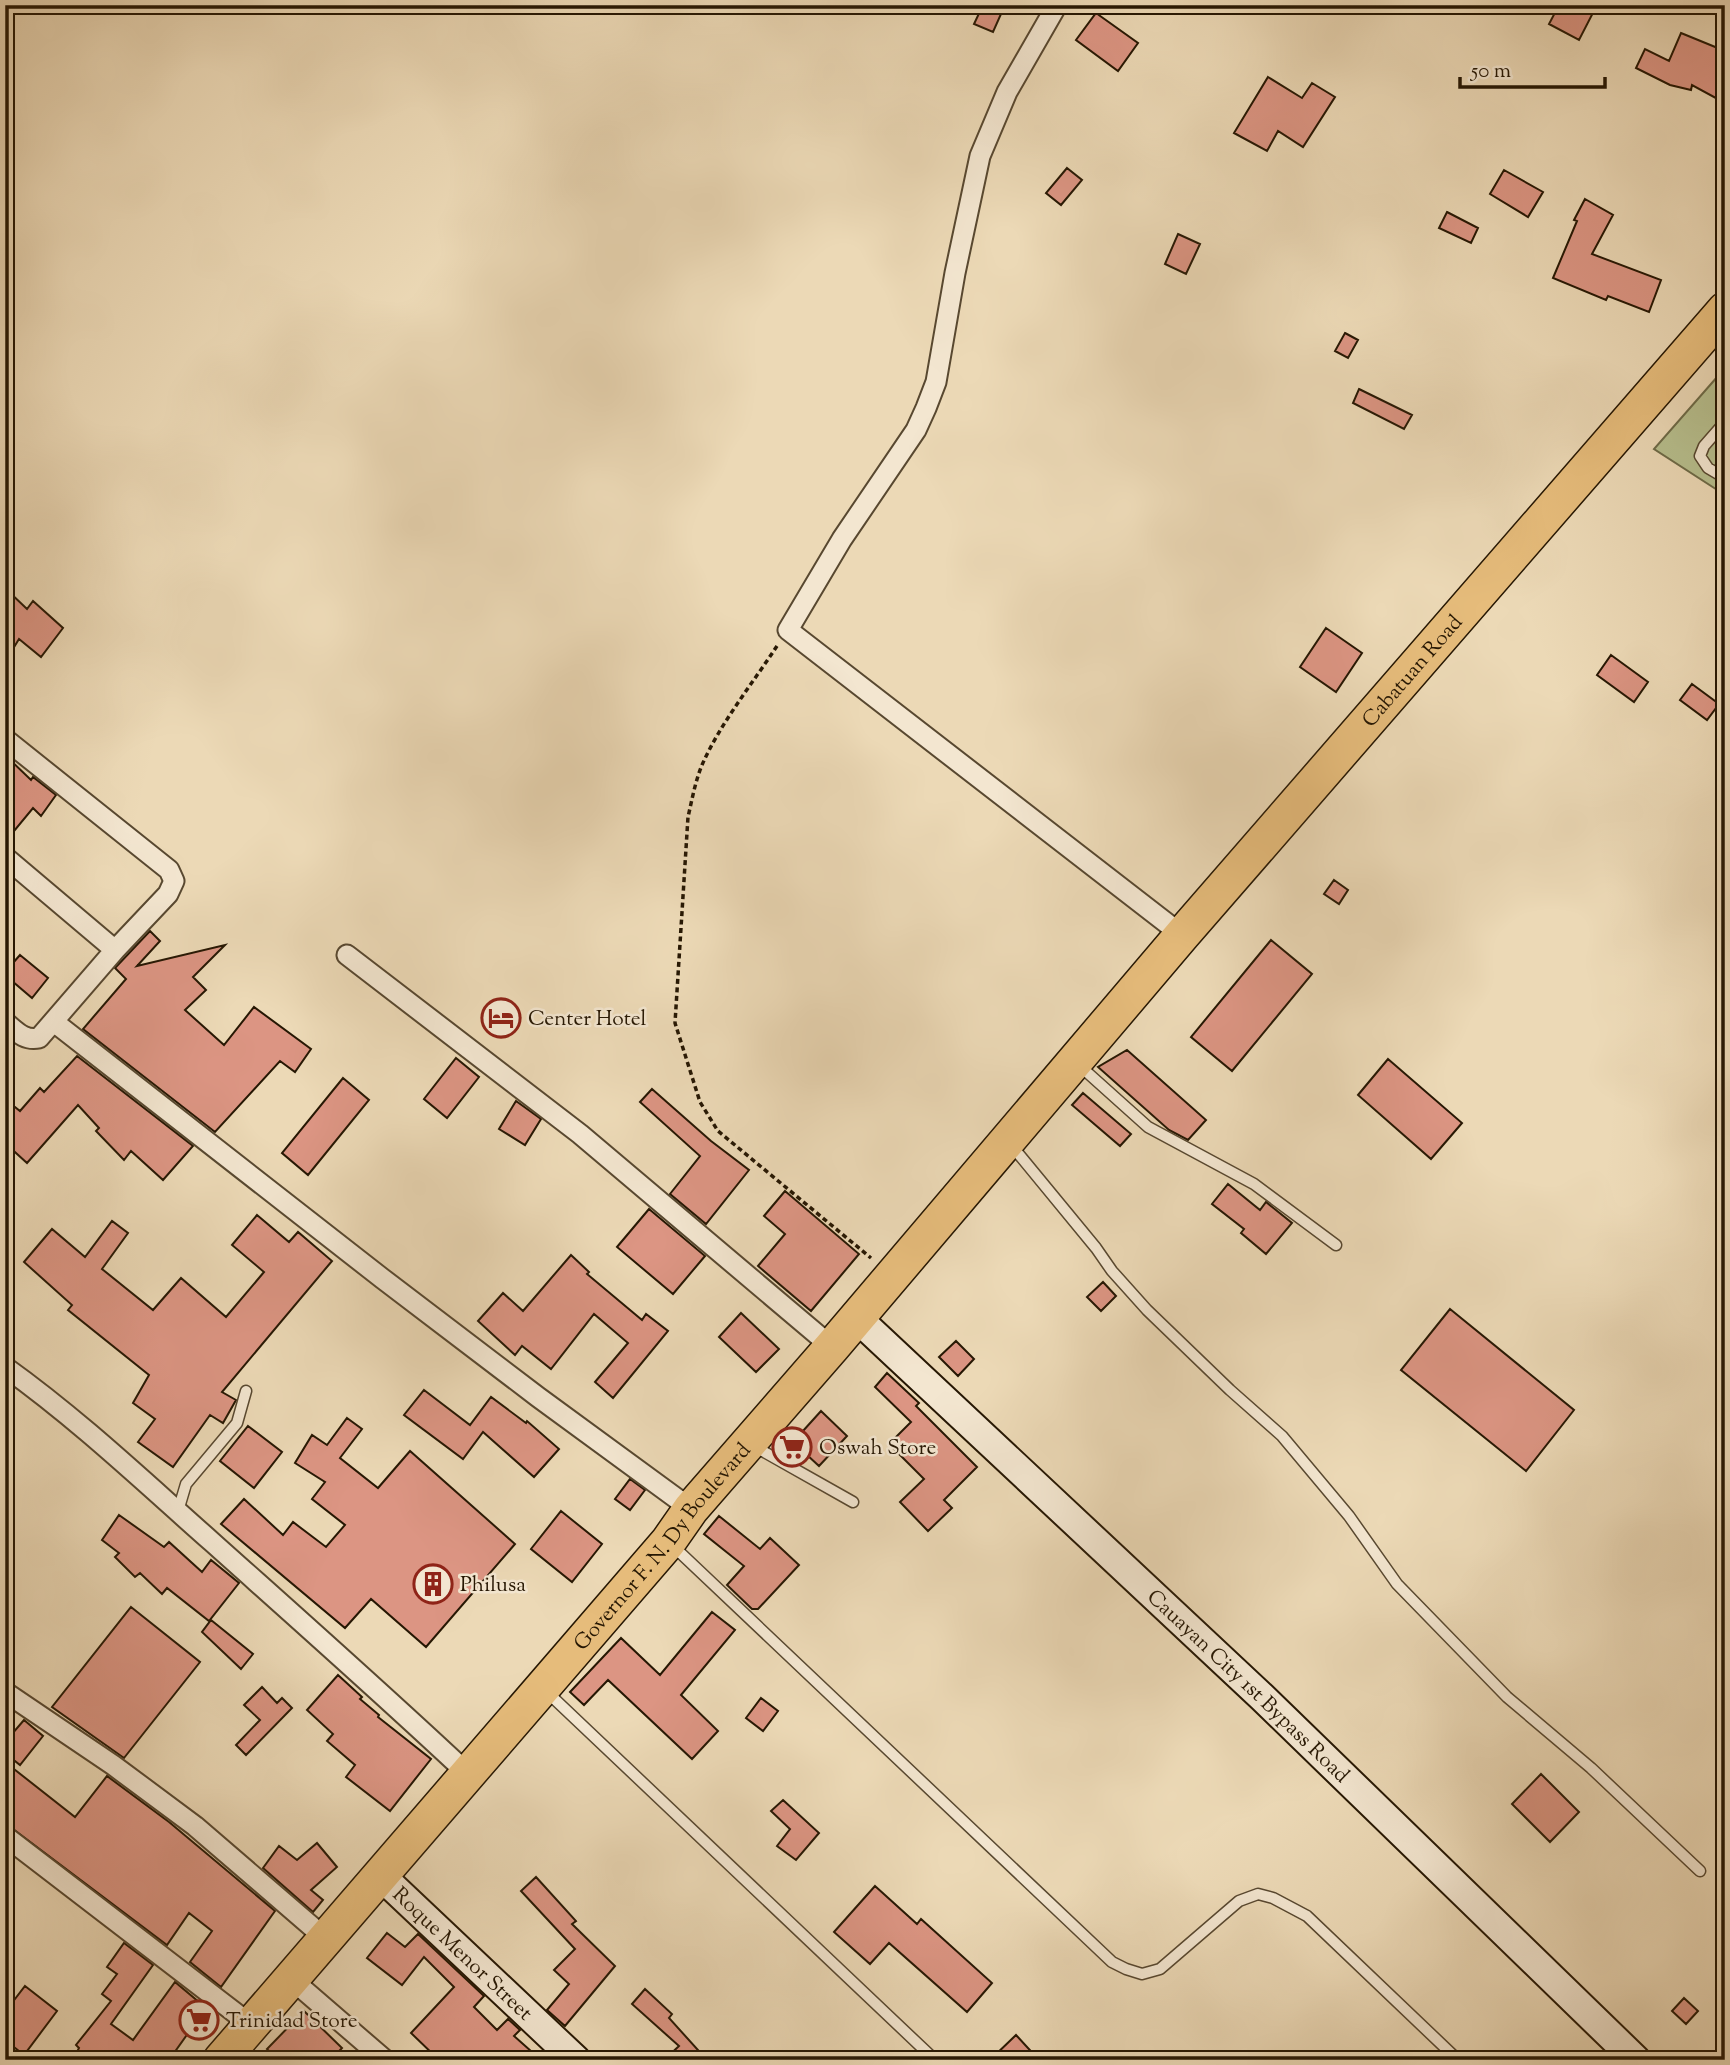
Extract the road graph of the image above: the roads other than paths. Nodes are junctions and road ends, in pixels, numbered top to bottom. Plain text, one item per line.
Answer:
1 (1048, 8) edge
2 (1725, 310) edge
3 (1725, 422) edge
4 (1725, 478) edge
5 (5, 739) edge
6 (5, 857) edge
7 (1182, 935) junction
8 (115, 950) junction
9 (347, 956) dead end
10 (54, 1022) junction
11 (5, 1023) edge
12 (1100, 1032) joint
13 (1075, 1061) junction
14 (1008, 1140) junction
15 (1336, 1245) dead end
16 (857, 1318) junction
17 (832, 1347) junction
18 (5, 1367) edge
19 (246, 1391) dead end
20 (749, 1443) junction
21 (853, 1502) dead end
22 (691, 1509) junction
23 (178, 1512) junction
24 (667, 1542) junction
25 (542, 1687) junction
26 (5, 1692) edge
27 (468, 1774) junction
28 (5, 1836) edge
29 (1700, 1871) dead end
30 (380, 1875) junction
31 (325, 1938) junction
32 (290, 1978) junction
33 (251, 2025) junction
34 (221, 2060) edge
35 (385, 2060) edge
36 (576, 2060) edge
37 (935, 2060) edge
38 (1458, 2060) edge
39 (1636, 2060) edge

1 - 7 street
2 - 7 highway, Cabatuan Road
3 - 4 lane
5 - 8 street
6 - 8 street
7 - 12 highway, Cabatuan Road
8 - 10 street
9 - 17 street
10 - 11 street
10 - 22 street
12 - 13 highway, Governor F. N. Dy Boulevard
13 - 14 highway, Governor F. N. Dy Boulevard
13 - 15 lane
14 - 16 highway, Governor F. N. Dy Boulevard
14 - 29 lane
16 - 17 highway, Governor F. N. Dy Boulevard
16 - 39 main road, Cauayan City 1st Bypass Road
17 - 20 highway, Governor F. N. Dy Boulevard
18 - 23 street
19 - 23 lane
20 - 21 lane
20 - 22 highway, Governor F. N. Dy Boulevard
22 - 24 highway, Governor F. N. Dy Boulevard
23 - 27 street
24 - 25 highway, Governor F. N. Dy Boulevard
24 - 38 lane
25 - 27 highway, Governor F. N. Dy Boulevard
25 - 37 lane
26 - 31 street
27 - 30 highway, Governor F. N. Dy Boulevard
28 - 33 street
30 - 31 highway, Governor F. N. Dy Boulevard
30 - 36 main road, Roque Menor Street
31 - 32 highway, Governor F. N. Dy Boulevard
32 - 33 highway, Governor F. N. Dy Boulevard
32 - 35 street
33 - 34 highway, Governor F. N. Dy Boulevard

